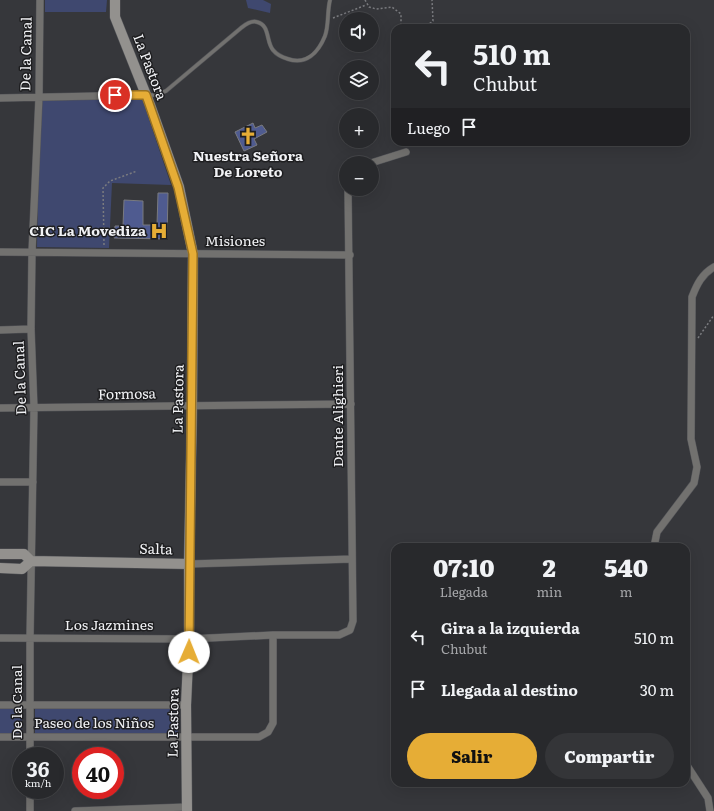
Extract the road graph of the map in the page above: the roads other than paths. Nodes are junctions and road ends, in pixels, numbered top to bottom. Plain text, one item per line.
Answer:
1 (40, 0) edge
2 (115, 0) edge
3 (330, 0) edge
4 (146, 95) junction
5 (39, 97) junction
6 (0, 98) edge
7 (406, 152) dead end
8 (379, 160) edge
9 (348, 196) edge
10 (0, 252) edge
11 (32, 252) junction
12 (193, 254) junction
13 (350, 255) junction
14 (714, 267) edge
15 (31, 329) junction
16 (0, 330) edge
17 (351, 404) junction
18 (192, 407) junction
19 (0, 408) edge
20 (34, 408) junction
21 (0, 482) edge
22 (33, 482) junction
23 (655, 543) edge
24 (0, 554) edge
25 (352, 559) junction
26 (31, 561) junction
27 (189, 564) junction
28 (0, 568) edge
29 (273, 635) junction
30 (339, 635) joint
31 (0, 638) edge
32 (30, 638) junction
33 (189, 639) junction
34 (30, 705) junction
35 (186, 705) junction
36 (0, 706) edge
37 (187, 736) junction
38 (0, 737) edge
39 (30, 737) junction
40 (30, 747) edge
41 (690, 770) edge
42 (30, 799) edge
43 (187, 809) edge
44 (30, 811) edge
45 (75, 811) edge
46 (710, 811) edge

1 - 5 street, De la Canal
2 - 4 street, La Pastora
3 - 4 lane
4 - 5 street
4 - 12 street, La Pastora
5 - 6 street
5 - 11 street, De la Canal
7 - 8 street
9 - 13 street, Dante Alighieri
10 - 11 street, Misiones
11 - 12 street, Misiones
11 - 15 street, De la Canal
12 - 13 street, Misiones
12 - 18 street, La Pastora
13 - 17 street, Dante Alighieri
14 - 23 street
15 - 16 street
15 - 20 street, De la Canal
17 - 18 street, Formosa
17 - 25 street, Dante Alighieri
18 - 20 street, Formosa
18 - 27 street, La Pastora
19 - 20 street, Formosa
20 - 22 street, De la Canal
21 - 22 street
22 - 26 street, De la Canal
24 - 26 street, Salta
25 - 27 street, Salta
25 - 30 street, Dante Alighieri
26 - 27 street, Salta
26 - 28 street, Salta
26 - 32 street, De la Canal
27 - 33 street, La Pastora
29 - 30 street, Los Jazmines
29 - 33 street, Los Jazmines
29 - 37 street, Paseo de los Niños
31 - 32 street, Los Jazmines
32 - 33 street, Los Jazmines
32 - 34 street, De la Canal
33 - 35 street, La Pastora
34 - 35 street, Paseo de los Niños
34 - 36 street, Paseo de los Niños
34 - 39 street, De la Canal
35 - 37 street, La Pastora
37 - 39 street, Paseo de los Niños
37 - 43 street, La Pastora
38 - 39 street, Paseo de los Niños
39 - 40 street, De la Canal
41 - 46 street
42 - 44 street
43 - 45 street

